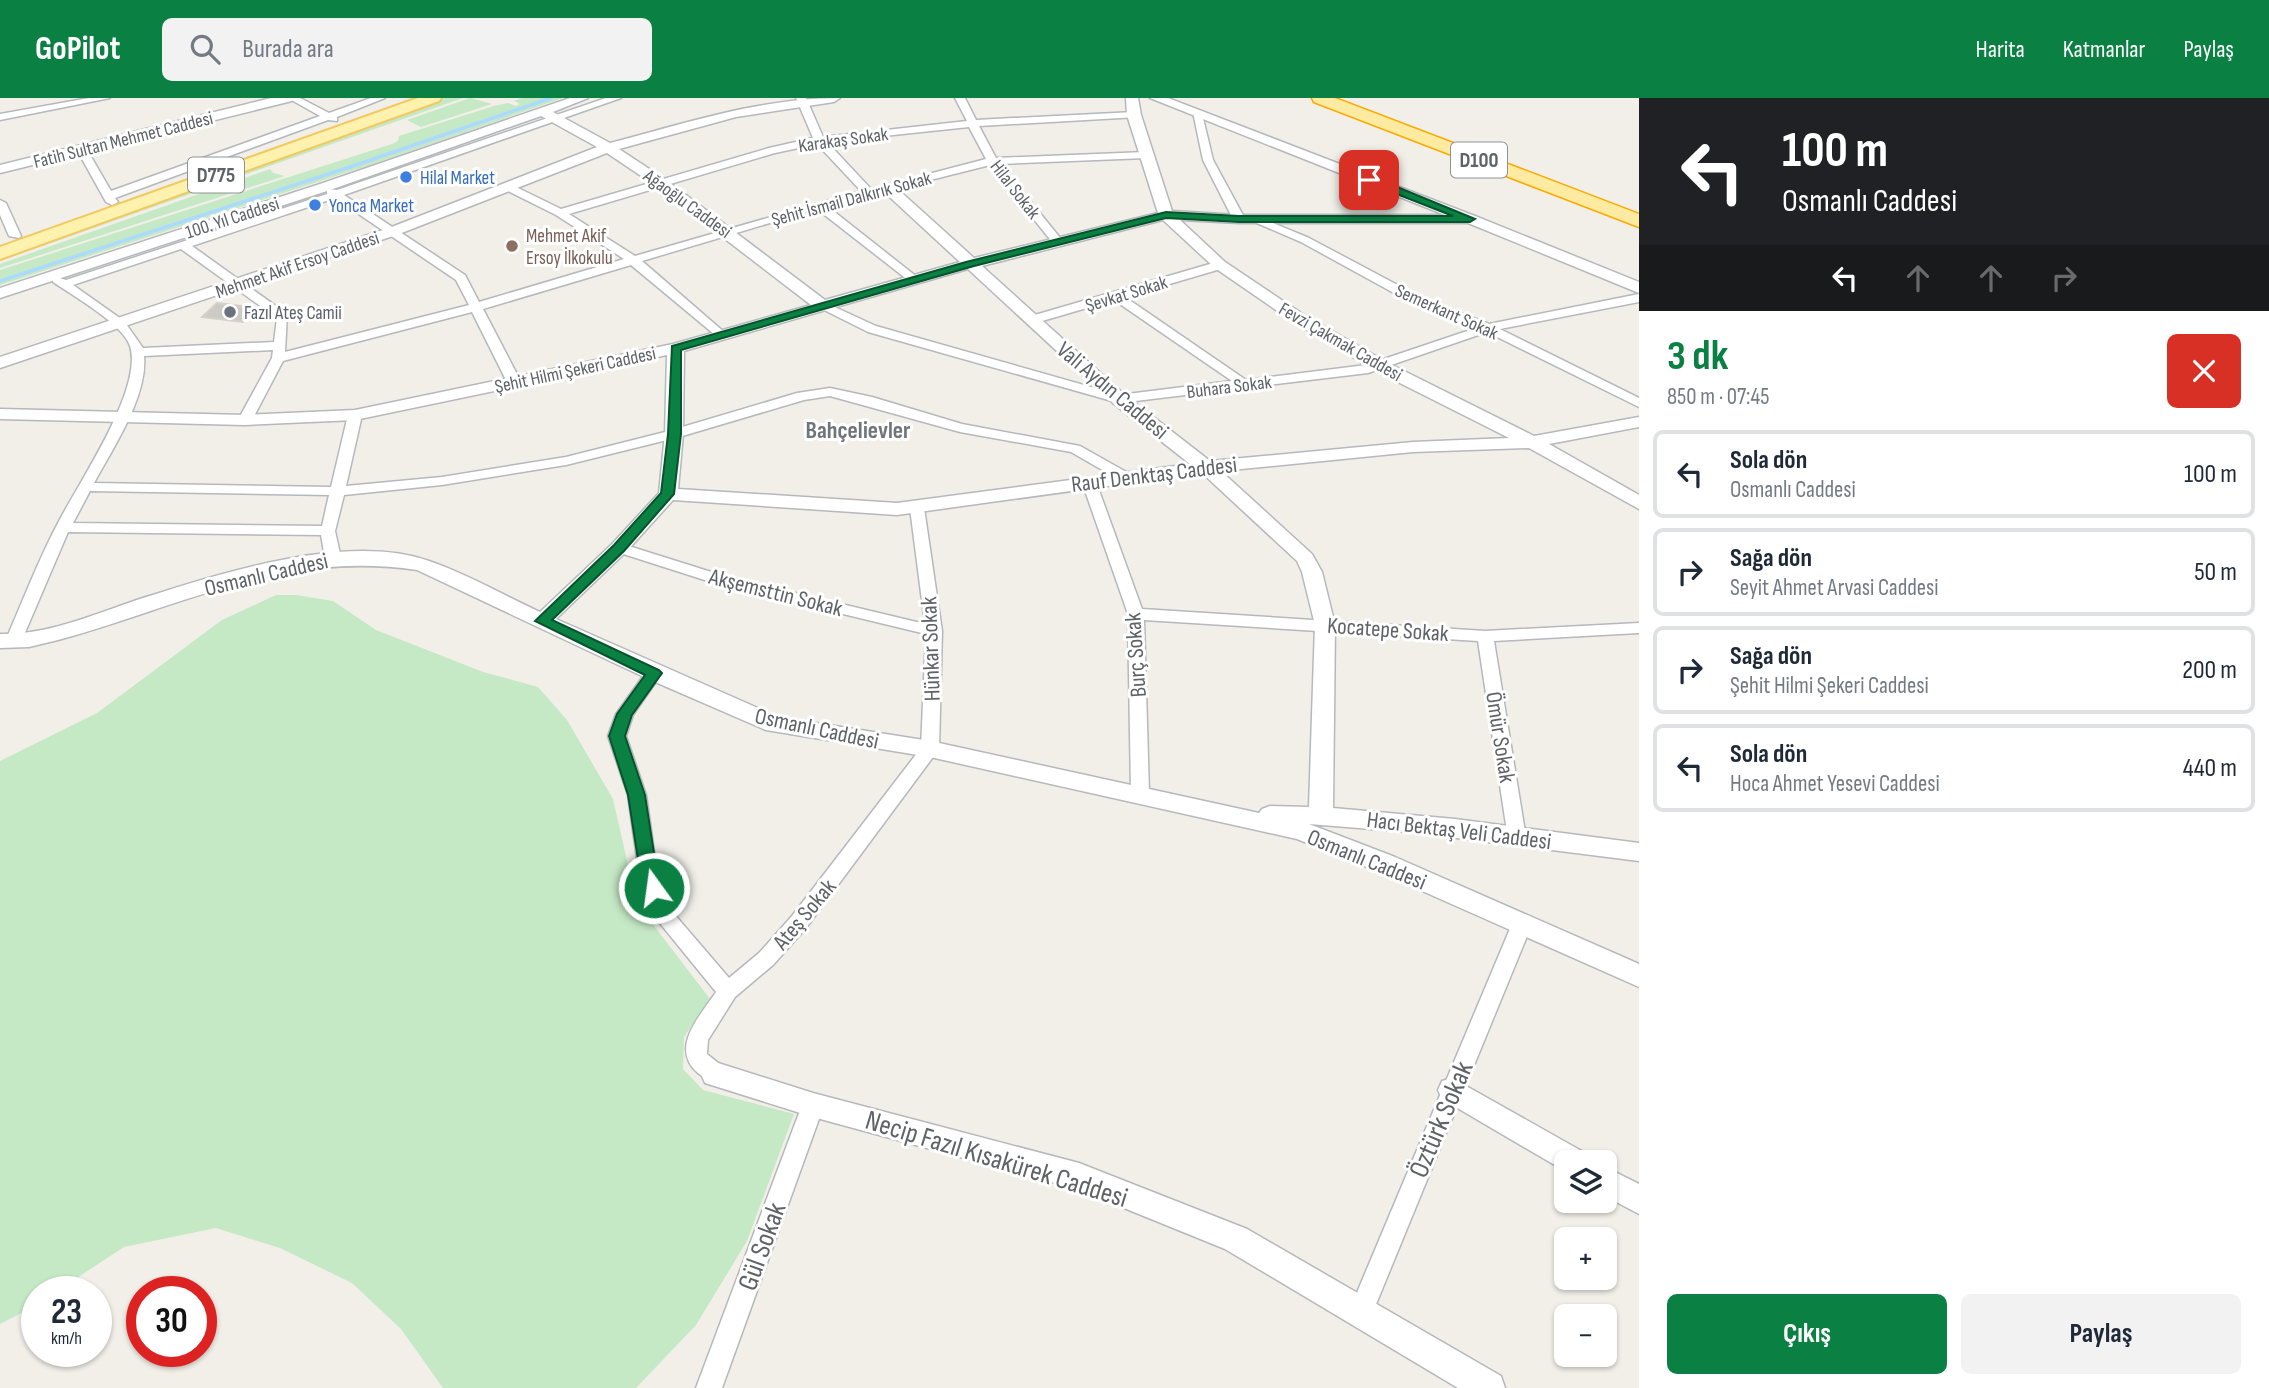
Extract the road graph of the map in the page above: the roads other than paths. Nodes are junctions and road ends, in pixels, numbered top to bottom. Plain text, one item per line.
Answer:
1 (105, 98) edge
2 (287, 98) edge
3 (293, 98) edge
4 (380, 98) edge
5 (409, 98) edge
6 (433, 98) edge
7 (582, 98) edge
8 (616, 98) edge
9 (834, 98) edge
10 (960, 98) edge
11 (1132, 98) edge
12 (1156, 98) edge
13 (1320, 98) edge
14 (1344, 98) edge
15 (802, 100) edge
16 (1197, 114) junction
17 (550, 116) junction
18 (1134, 116) junction
19 (0, 117) edge
20 (333, 119) junction
21 (974, 123) junction
22 (818, 140) junction
23 (608, 148) junction
24 (82, 150) junction
25 (1146, 155) junction
26 (992, 161) junction
27 (0, 169) edge
28 (661, 183) junction
29 (509, 187) junction
30 (887, 187) junction
31 (331, 191) junction
32 (868, 192) junction
33 (110, 199) junction
34 (0, 203) edge
35 (819, 205) junction
36 (1639, 210) edge
37 (560, 213) junction
38 (1166, 215) junction
39 (1248, 219) junction
40 (1470, 219) junction
41 (1639, 221) edge
42 (394, 231) junction
43 (728, 232) junction
44 (7, 238) edge
45 (1057, 241) junction
46 (183, 245) junction
47 (0, 253) edge
48 (632, 259) junction
49 (970, 264) junction
50 (1220, 265) junction
51 (51, 275) junction
52 (913, 280) junction
53 (239, 283) junction
54 (64, 284) junction
55 (1639, 288) edge
56 (0, 293) edge
57 (1118, 297) junction
58 (1639, 298) edge
59 (476, 307) junction
60 (824, 307) junction
61 (1032, 320) junction
62 (120, 324) junction
63 (1488, 328) junction
64 (720, 335) junction
65 (676, 348) junction
66 (137, 352) junction
67 (279, 352) junction
68 (0, 363) edge
69 (1380, 366) junction
70 (514, 382) junction
71 (1244, 384) junction
72 (1119, 399) junction
73 (1639, 402) edge
74 (0, 414) edge
75 (355, 415) junction
76 (122, 418) junction
77 (245, 421) junction
78 (1639, 422) edge
79 (674, 434) junction
80 (1532, 442) junction
81 (1206, 467) junction
82 (1123, 476) junction
83 (1089, 482) junction
84 (84, 487) junction
85 (336, 491) junction
86 (668, 494) junction
87 (1639, 503) edge
88 (917, 508) junction
89 (63, 527) junction
90 (328, 531) junction
91 (619, 548) junction
92 (333, 558) junction
93 (1136, 614) junction
94 (542, 621) junction
95 (1325, 625) junction
96 (1639, 628) edge
97 (934, 631) junction
98 (1485, 636) junction
99 (6, 641) edge
100 (654, 673) junction
101 (930, 749) junction
102 (1140, 793) junction
103 (1321, 814) junction
104 (1236, 815) junction
105 (1517, 838) junction
106 (1639, 852) edge
107 (1522, 925) junction
108 (1639, 976) edge
109 (728, 991) junction
110 (715, 1074) joint
111 (1452, 1090) junction
112 (813, 1105) junction
113 (1554, 1150) edge
114 (1617, 1187) edge
115 (1639, 1200) edge
116 (1360, 1314) junction
117 (709, 1388) edge
118 (1489, 1388) edge

1 - 19 street
2 - 24 street, Fatih Sultan Mehmet Caddesi
3 - 20 street
4 - 20 street
5 - 20 main road, D775
6 - 47 main road, D775
7 - 17 street, 100. Yıl Caddesi
8 - 17 street, 100. Yıl Caddesi
9 - 15 street, Mehmet Akif Ersoy Caddesi
10 - 21 street, Hilal Sokak
11 - 18 street, Fevzi Çakmak Caddesi
12 - 16 street
13 - 41 highway, D100
14 - 36 highway, D100
15 - 22 street
15 - 23 street, Mehmet Akif Ersoy Caddesi
16 - 39 street
16 - 40 street
17 - 23 street, Ağaoğlu Caddesi
17 - 31 street, 100. Yıl Caddesi
18 - 21 street, Karakaş Sokak
18 - 25 street, Fevzi Çakmak Caddesi
20 - 33 main road, D775
21 - 22 street, Karakaş Sokak
21 - 26 street, Hilal Sokak
22 - 28 street, Karakaş Sokak
22 - 32 street
23 - 28 street, Ağaoğlu Caddesi
23 - 29 street, Mehmet Akif Ersoy Caddesi
24 - 27 street, Fatih Sultan Mehmet Caddesi
24 - 33 street
25 - 26 street, Şehit İsmail Dalkırık Sokak
25 - 38 street, Fevzi Çakmak Caddesi
26 - 30 street, Şehit İsmail Dalkırık Sokak
26 - 45 street, Hilal Sokak
28 - 37 street, Karakaş Sokak
28 - 43 street, Ağaoğlu Caddesi
29 - 37 street
29 - 42 street, Mehmet Akif Ersoy Caddesi
30 - 32 street, Şehit İsmail Dalkırık Sokak
30 - 49 street, Vali Aydın Caddesi
31 - 42 street
31 - 46 street, 100. Yıl Caddesi
31 - 51 street, 100. Yıl Caddesi
32 - 35 street, Şehit İsmail Dalkırık Sokak
33 - 44 main road, D775
34 - 44 street
35 - 43 street, Şehit İsmail Dalkırık Sokak
35 - 52 street
37 - 48 street
38 - 39 street, Şehit Hilmi Şekeri Caddesi
38 - 45 street, Şehit Hilmi Şekeri Caddesi
38 - 50 street, Fevzi Çakmak Caddesi
39 - 40 street, Şehit Hilmi Şekeri Caddesi
39 - 63 street, Semerkant Sokak
40 - 55 street
42 - 53 street, Mehmet Akif Ersoy Caddesi
42 - 59 street
43 - 48 street, Şehit İsmail Dalkırık Sokak
43 - 60 street, Ağaoğlu Caddesi
45 - 49 street, Şehit Hilmi Şekeri Caddesi
46 - 53 street
46 - 54 street, 100. Yıl Caddesi
48 - 59 street, Şehit İsmail Dalkırık Sokak
48 - 64 street
49 - 52 street, Şehit Hilmi Şekeri Caddesi
49 - 61 street, Vali Aydın Caddesi
50 - 57 street, Şevkat Sokak
50 - 69 street, Fevzi Çakmak Caddesi
51 - 54 street
51 - 56 street, 100. Yıl Caddesi
52 - 60 street, Şehit Hilmi Şekeri Caddesi
53 - 62 street, Mehmet Akif Ersoy Caddesi
53 - 67 street
54 - 62 street
57 - 61 street, Şevkat Sokak
57 - 71 street
58 - 63 street, Buhara Sokak
59 - 67 street, Şehit İsmail Dalkırık Sokak
59 - 70 street
60 - 64 street, Şehit Hilmi Şekeri Caddesi
60 - 72 street, Buhara Sokak
61 - 72 street, Vali Aydın Caddesi
62 - 66 street
62 - 68 street, Mehmet Akif Ersoy Caddesi
63 - 69 street, Buhara Sokak
63 - 73 street, Semerkant Sokak
64 - 65 street, Şehit Hilmi Şekeri Caddesi
65 - 70 street, Şehit Hilmi Şekeri Caddesi
65 - 79 street
66 - 67 street, Şehit İsmail Dalkırık Sokak
66 - 76 street
67 - 77 street
69 - 71 street, Buhara Sokak
69 - 80 street, Fevzi Çakmak Caddesi
70 - 75 street, Şehit Hilmi Şekeri Caddesi
71 - 72 street, Buhara Sokak
72 - 81 street, Vali Aydın Caddesi
74 - 76 street, Şehit Hilmi Şekeri Caddesi
75 - 77 street, Şehit Hilmi Şekeri Caddesi
75 - 85 street
76 - 77 street, Şehit Hilmi Şekeri Caddesi
76 - 84 street
78 - 80 street, Rauf Denktaş Caddesi
79 - 82 street
79 - 85 street
79 - 86 street
80 - 81 street, Rauf Denktaş Caddesi
80 - 87 street, Fevzi Çakmak Caddesi
81 - 82 street, Rauf Denktaş Caddesi
81 - 95 street, Vali Aydın Caddesi
82 - 83 street, Rauf Denktaş Caddesi
83 - 88 street, Rauf Denktaş Caddesi
83 - 93 street, Burç Sokak
84 - 85 street
84 - 89 street
85 - 90 street
86 - 88 street, Rauf Denktaş Caddesi
86 - 91 street
88 - 97 street, Hünkar Sokak
89 - 90 street
89 - 99 street
90 - 92 street
91 - 94 street
91 - 97 street, Akşemsttin Sokak
92 - 94 street, Osmanlı Caddesi
92 - 99 street, Osmanlı Caddesi
93 - 95 street, Kocatepe Sokak
93 - 102 street, Burç Sokak
94 - 100 street, Osmanlı Caddesi
95 - 98 street, Kocatepe Sokak
95 - 103 street, Vali Aydın Caddesi
96 - 98 street, Kocatepe Sokak
97 - 101 street, Hünkar Sokak
98 - 105 street, Ömür Sokak
100 - 101 street, Osmanlı Caddesi
100 - 109 street
101 - 102 street, Osmanlı Caddesi
101 - 109 street, Ateş Sokak
102 - 104 street, Osmanlı Caddesi
103 - 104 street, Hacı Bektaş Veli Caddesi
103 - 105 street, Hacı Bektaş Veli Caddesi
104 - 107 street, Osmanlı Caddesi
105 - 106 street, Hacı Bektaş Veli Caddesi
107 - 108 street, Osmanlı Caddesi
107 - 111 street, Öztürk Sokak
109 - 110 street, Ateş Sokak
110 - 112 street, Necip Fazıl Kısakürek Caddesi
111 - 113 street
111 - 116 street, Öztürk Sokak
112 - 116 street, Necip Fazıl Kısakürek Caddesi
112 - 117 street, Gül Sokak
114 - 115 street
116 - 118 street, Necip Fazıl Kısakürek Caddesi

